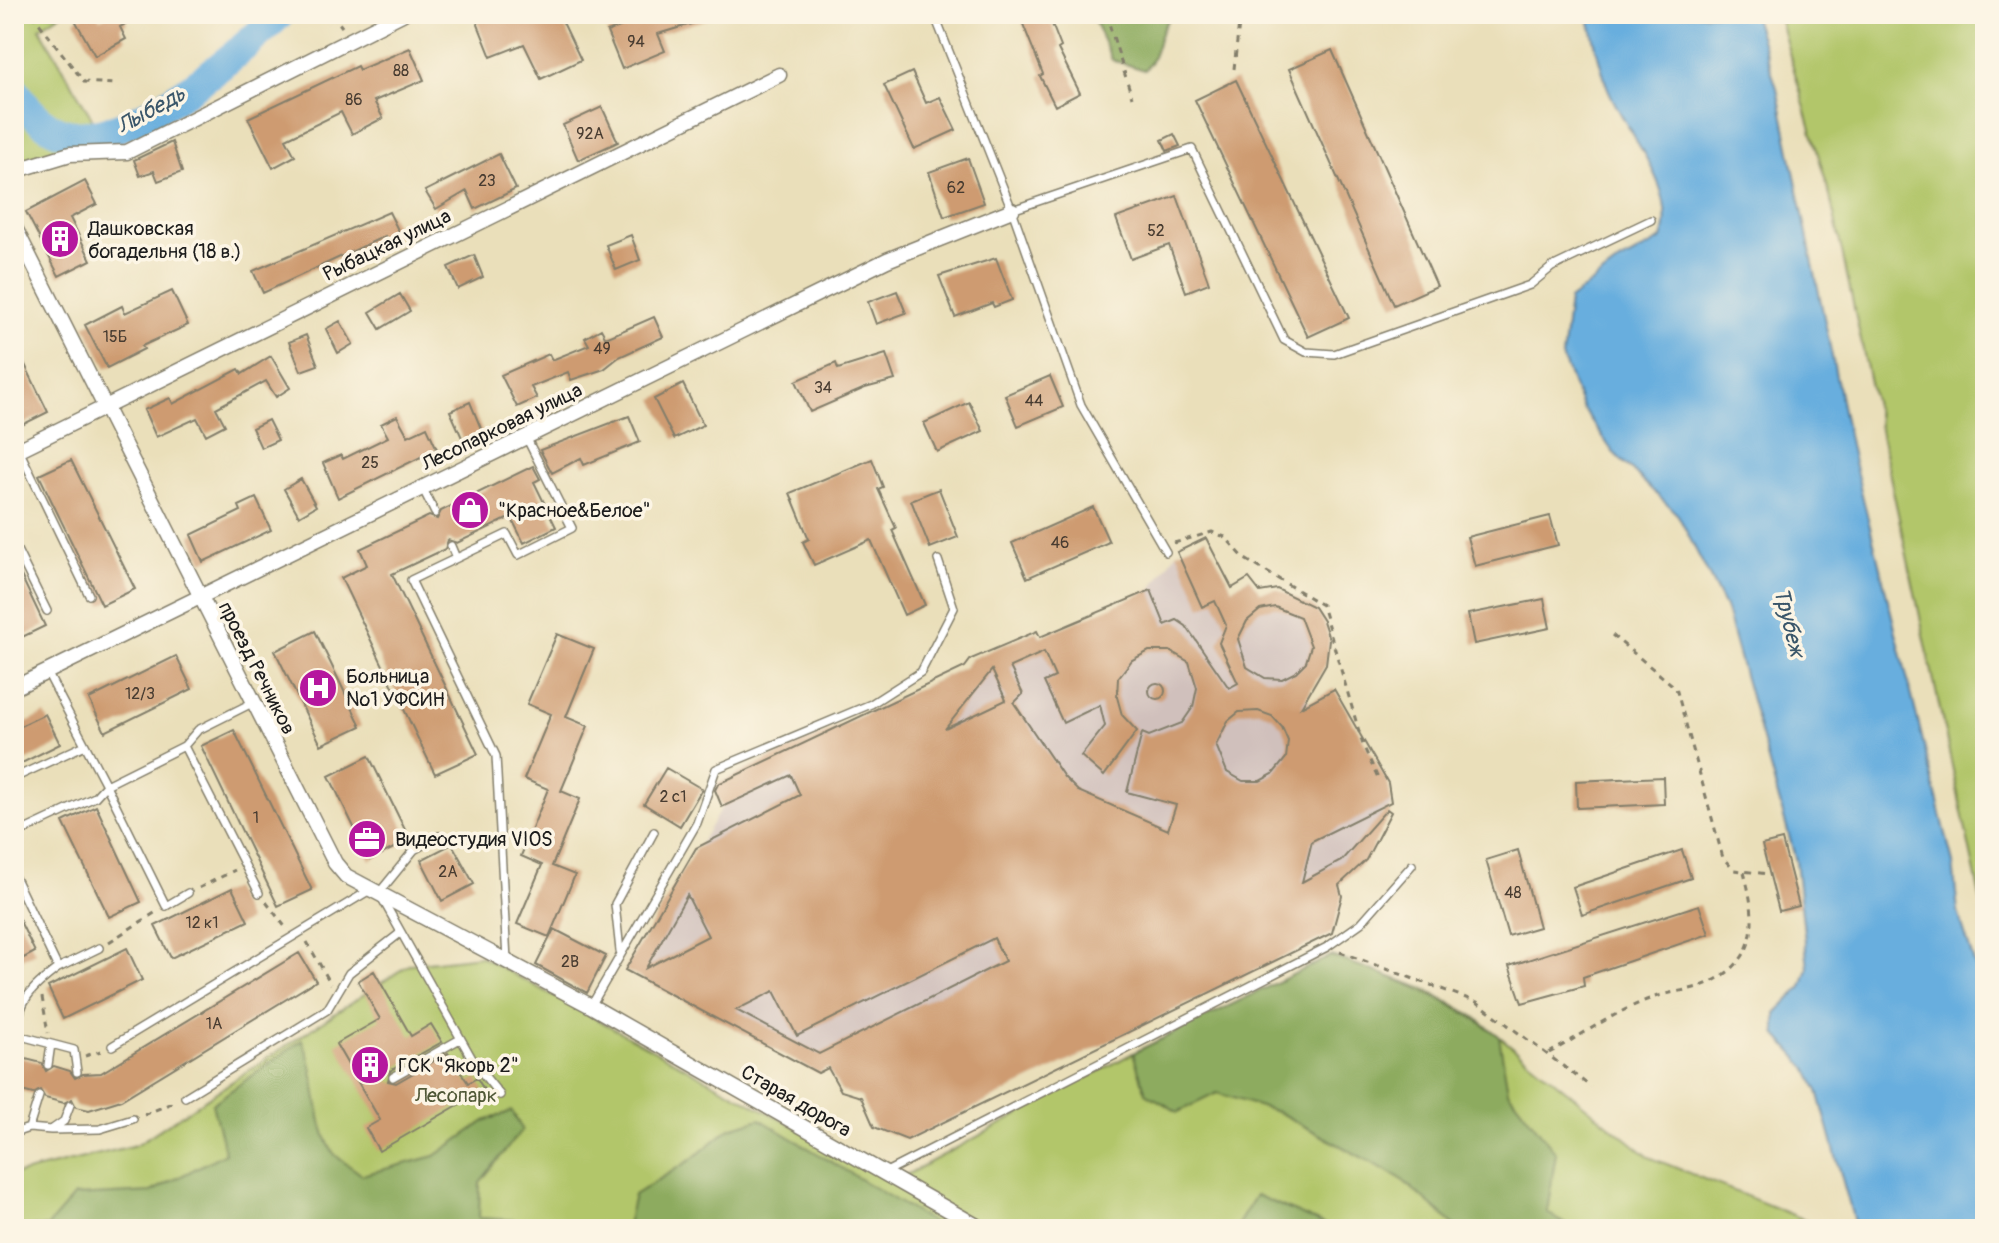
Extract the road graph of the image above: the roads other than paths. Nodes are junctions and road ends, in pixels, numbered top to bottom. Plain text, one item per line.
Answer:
1 (402, 14) edge
2 (934, 14) edge
3 (779, 75) dead end
4 (14, 171) edge
5 (1012, 210) junction
6 (1651, 220) dead end
7 (14, 226) edge
8 (20, 256) edge
9 (104, 407) junction
10 (526, 437) junction
11 (17, 451) edge
12 (423, 489) junction
13 (435, 513) dead end
14 (14, 544) edge
15 (451, 546) dead end
16 (1164, 550) road end
17 (456, 558) junction
18 (938, 560) dead end
19 (89, 595) dead end
20 (199, 598) junction
21 (47, 611) dead end
22 (47, 672) junction
23 (14, 688) edge
24 (252, 703) junction
25 (85, 745) junction
26 (184, 746) junction
27 (14, 778) edge
28 (106, 785) junction
29 (654, 832) dead end
30 (14, 835) edge
31 (439, 836) dead end
32 (1412, 865) dead end
33 (14, 876) edge
34 (375, 891) junction
35 (188, 893) road end
36 (259, 893) dead end
37 (399, 934) junction
38 (99, 948) road end
39 (621, 953) junction
40 (507, 960) junction
41 (58, 968) junction
42 (591, 1006) junction
43 (460, 1039) junction
44 (51, 1044) junction
45 (112, 1046) dead end
46 (48, 1065) dead end
47 (77, 1072) dead end
48 (393, 1077) dead end
49 (500, 1095) dead end
50 (39, 1096) dead end
51 (185, 1097) road end
52 (70, 1105) dead end
53 (133, 1119) road end
54 (29, 1128) junction
55 (51, 1130) junction
56 (14, 1133) edge
57 (882, 1174) junction
58 (982, 1229) edge

1 - 4 street
2 - 5 lane
3 - 9 street, Рыбацкая улица
5 - 6 lane
5 - 10 street, Лесопарковая улица
5 - 16 lane
7 - 8 street, проезд Речников
8 - 9 street, проезд Речников
9 - 11 street, Рыбацкая улица
9 - 20 street, проезд Речников
10 - 12 street, Лесопарковая улица
10 - 17 lane
11 - 19 lane
12 - 13 lane
12 - 20 street, Лесопарковая улица
14 - 21 lane
15 - 17 lane
17 - 40 lane
18 - 39 lane
20 - 22 street, Лесопарковая улица
20 - 24 street, проезд Речников
22 - 23 street, Лесопарковая улица
22 - 25 lane
24 - 26 lane
24 - 34 street, проезд Речников
25 - 27 lane
25 - 28 lane
26 - 28 lane
26 - 36 lane
28 - 30 lane
28 - 35 lane
29 - 39 lane
31 - 34 lane
32 - 57 lane
33 - 41 lane
34 - 37 lane
34 - 40 street, проезд Речников
34 - 45 lane
37 - 43 lane
37 - 51 lane
38 - 41 lane
39 - 42 lane
40 - 42 street, проезд Речников
41 - 44 lane
42 - 57 street, Старая дорога
43 - 48 lane
43 - 49 lane
44 - 46 lane
44 - 47 lane
50 - 54 lane
52 - 55 lane
53 - 55 lane
54 - 55 lane
54 - 56 lane
57 - 58 street, Старая дорога

